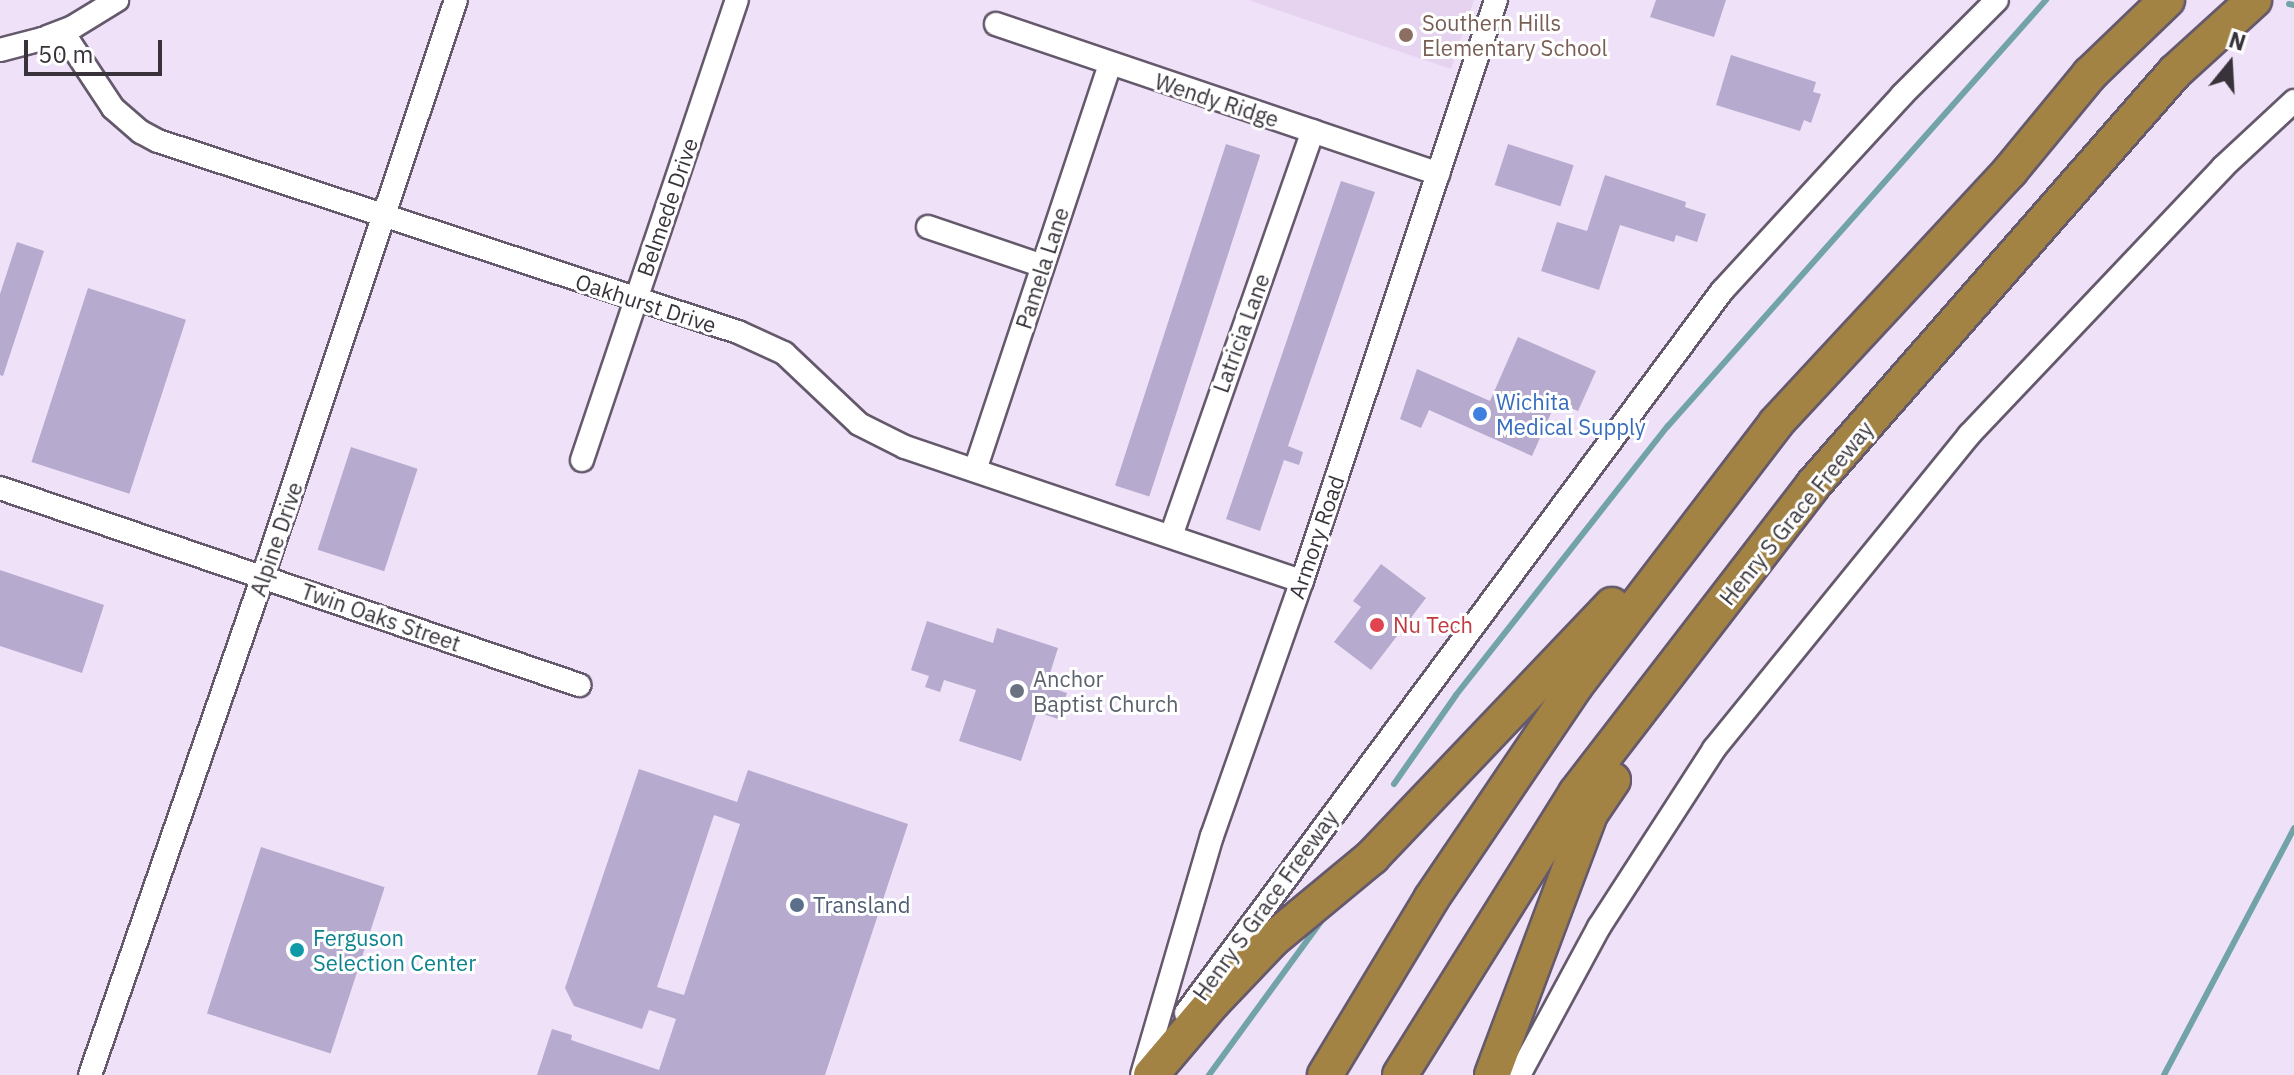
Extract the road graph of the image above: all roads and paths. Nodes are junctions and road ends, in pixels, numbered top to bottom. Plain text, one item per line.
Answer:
1 (117, 0) edge
2 (456, 0) edge
3 (737, 0) edge
4 (1496, 0) edge
5 (1997, 0) edge
6 (2158, 0) edge
7 (2167, 0) edge
8 (2254, 0) edge
9 (2267, 0) edge
10 (996, 24) dead end
11 (42, 39) junction
12 (0, 50) edge
13 (1110, 65) junction
14 (2175, 72) junction
15 (2090, 74) junction
16 (2294, 101) edge
17 (1313, 131) junction
18 (1438, 174) junction
19 (384, 217) junction
20 (928, 227) dead end
21 (1043, 266) junction
22 (636, 301) junction
23 (1776, 423) junction
24 (582, 460) dead end
25 (975, 470) junction
26 (1813, 485) junction
27 (0, 488) edge
28 (1171, 536) junction
29 (263, 576) junction
30 (1302, 581) junction
31 (579, 685) dead end
32 (90, 1075) edge
33 (1147, 1075) edge
34 (1325, 1075) edge
35 (1400, 1075) edge
36 (1492, 1075) edge
37 (1519, 1075) edge

1 - 11 street
2 - 19 street, Alpine Drive
3 - 22 street, Belmede Drive
4 - 18 street, Armory Road
5 - 33 street, Henry S Grace Freeway
6 - 15 highway
7 - 15 highway
8 - 14 highway, Henry S Grace Freeway
9 - 14 highway
10 - 13 street, Wendy Ridge
11 - 12 street
11 - 19 street, Oakhurst Drive
13 - 17 street, Wendy Ridge
13 - 21 street, Pamela Lane
14 - 26 highway, Henry S Grace Freeway
15 - 23 highway
16 - 37 street
17 - 18 street, Wendy Ridge
17 - 28 street, Latricia Lane
18 - 30 street, Armory Road
19 - 22 street, Oakhurst Drive
19 - 29 street, Alpine Drive
20 - 21 street
21 - 25 street, Pamela Lane
22 - 24 street, Belmede Drive
22 - 25 street, Oakhurst Drive
23 - 33 highway
23 - 34 highway
25 - 28 street, Oakhurst Drive
26 - 35 highway, Henry S Grace Freeway
26 - 36 highway
27 - 29 street, Twin Oaks Street
28 - 30 street, Oakhurst Drive
29 - 31 street, Twin Oaks Street
29 - 32 street, Alpine Drive
30 - 33 street, Armory Road

